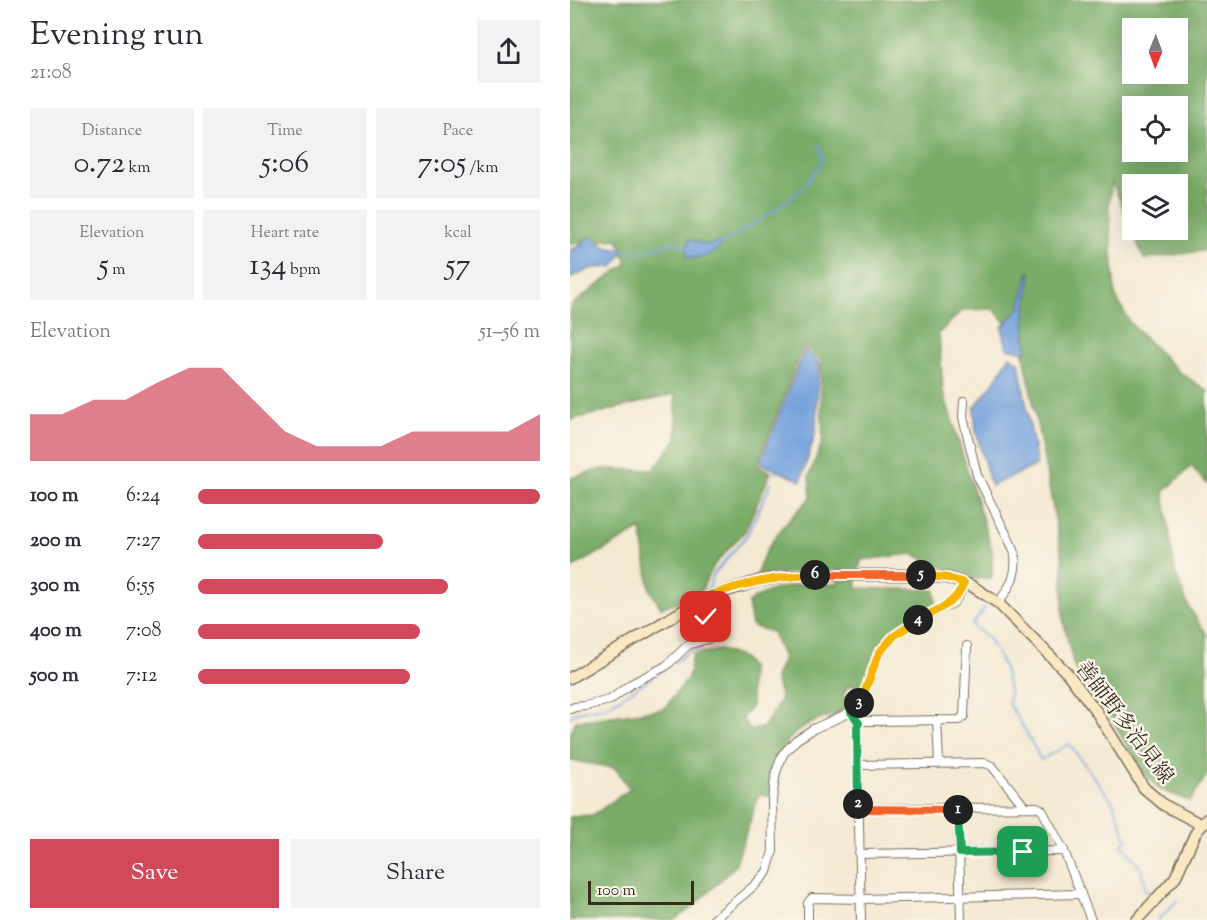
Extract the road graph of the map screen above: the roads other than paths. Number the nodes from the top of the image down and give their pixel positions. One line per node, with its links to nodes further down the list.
1 (964, 401): 4 (street)
2 (964, 583): 3 (main road, 善師野多治見線); 4 (main road, 善師野多治見線); 8 (street)
3 (704, 598): 6 (main road, 善師野多治見線); 7 (street)
4 (998, 603): 16 (main road, 善師野多治見線)
5 (967, 646): 9 (street)
6 (570, 678)
7 (570, 710)
8 (851, 712): 10 (street); 23 (street)
9 (937, 720): 10 (street); 11 (street)
10 (859, 723): 12 (street)
11 (939, 763): 12 (street); 13 (street)
12 (858, 765): 15 (street)
13 (1025, 807): 14 (street); 17 (street)
14 (958, 808): 15 (street); 18 (street)
15 (858, 809): 19 (street)
16 (1205, 823): 28 (main road)
17 (1064, 850): 18 (street); 20 (street)
18 (960, 853): 19 (street); 21 (street)
19 (859, 854): 22 (street)
20 (1081, 894): 21 (street); 27 (street)
21 (960, 897): 22 (street); 26 (street)
22 (861, 899): 24 (street); 25 (street)
23 (713, 920)
24 (808, 920)
25 (861, 920)
26 (961, 920)
27 (1091, 920)
28 (1137, 920)

